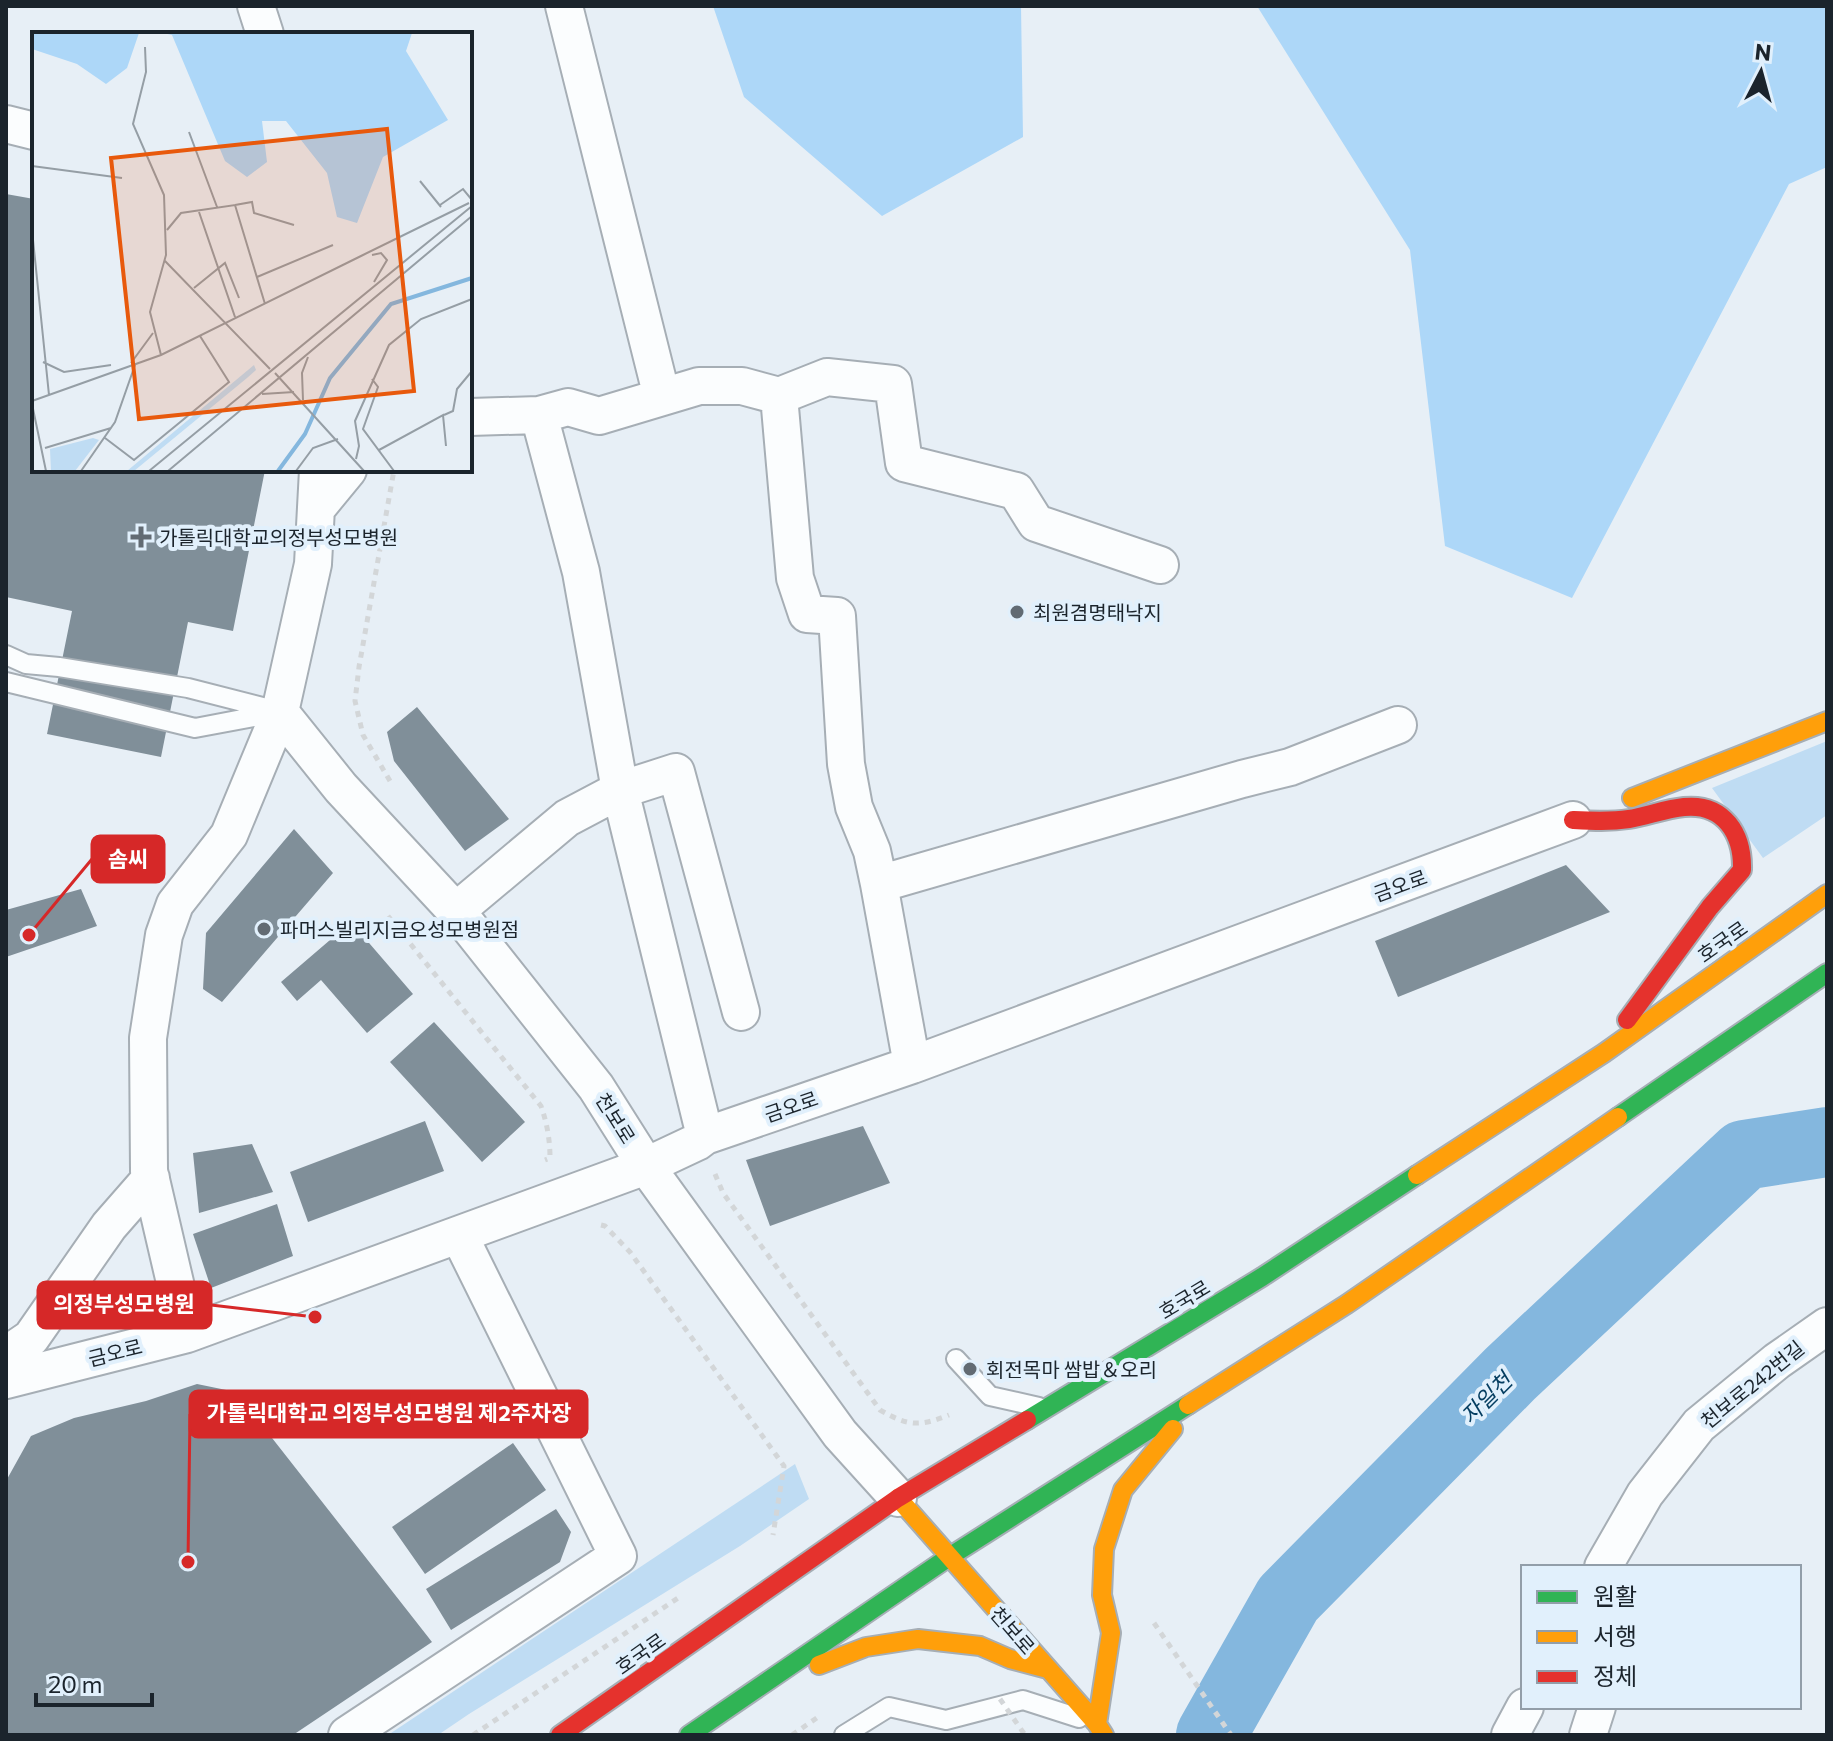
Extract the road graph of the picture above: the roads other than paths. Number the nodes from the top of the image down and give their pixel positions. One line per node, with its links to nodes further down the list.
1 (256, 6): 3 (street)
2 (564, 6): 7 (street)
3 (264, 32)
4 (6, 124): 5 (street)
5 (32, 130)
6 (779, 396): 7 (street); 13 (street); 21 (street)
7 (662, 397): 8 (street)
8 (539, 415): 9 (street); 19 (street)
9 (472, 417)
10 (318, 472): 12 (street)
11 (346, 472): 12 (street)
12 (316, 509): 16 (street)
13 (1160, 565)
14 (6, 655): 16 (lane)
15 (6, 682): 16 (lane)
16 (280, 712): 23 (street, 천보로); 30 (street)
17 (1827, 721): 20 (main road)
18 (1398, 725): 21 (street)
19 (620, 790): 23 (street); 25 (street); 28 (street)
20 (1573, 820): 26 (main road); 27 (street, 금오로)
21 (879, 884): 27 (street)
22 (1827, 894): 26 (main road, 호국로)
23 (456, 911): 29 (street, 천보로)
24 (1827, 973): 36 (main road)
25 (741, 1012)
26 (1604, 1053): 37 (main road, 호국로)
27 (912, 1065): 28 (street, 금오로)
28 (705, 1136): 29 (street, 금오로)
29 (646, 1166): 31 (street, 금오로); 38 (street, 천보로)
30 (151, 1178): 33 (street); 35 (street)
31 (459, 1235): 33 (street, 금오로); 46 (street)
32 (1827, 1326): 40 (street, 천보로242번길)
33 (187, 1334): 35 (street, 금오로)
34 (956, 1359): 37 (lane)
35 (7, 1378)
36 (1218, 1386): 39 (main road); 45 (main road)
37 (1045, 1409): 38 (main road, 호국로)
38 (898, 1498): 39 (main road, 천보로); 47 (main road, 호국로)
39 (949, 1557): 41 (main road, 천보로); 42 (main road)
40 (1604, 1565)
41 (1048, 1669): 42 (main road); 45 (main road, 천보로)
42 (761, 1686): 48 (main road)
43 (1524, 1709): 50 (street)
44 (1596, 1709): 51 (street)
45 (1100, 1729): 49 (lane)
46 (347, 1735)
47 (560, 1735)
48 (689, 1735)
49 (844, 1735)
50 (1510, 1735)
51 (1588, 1735)

